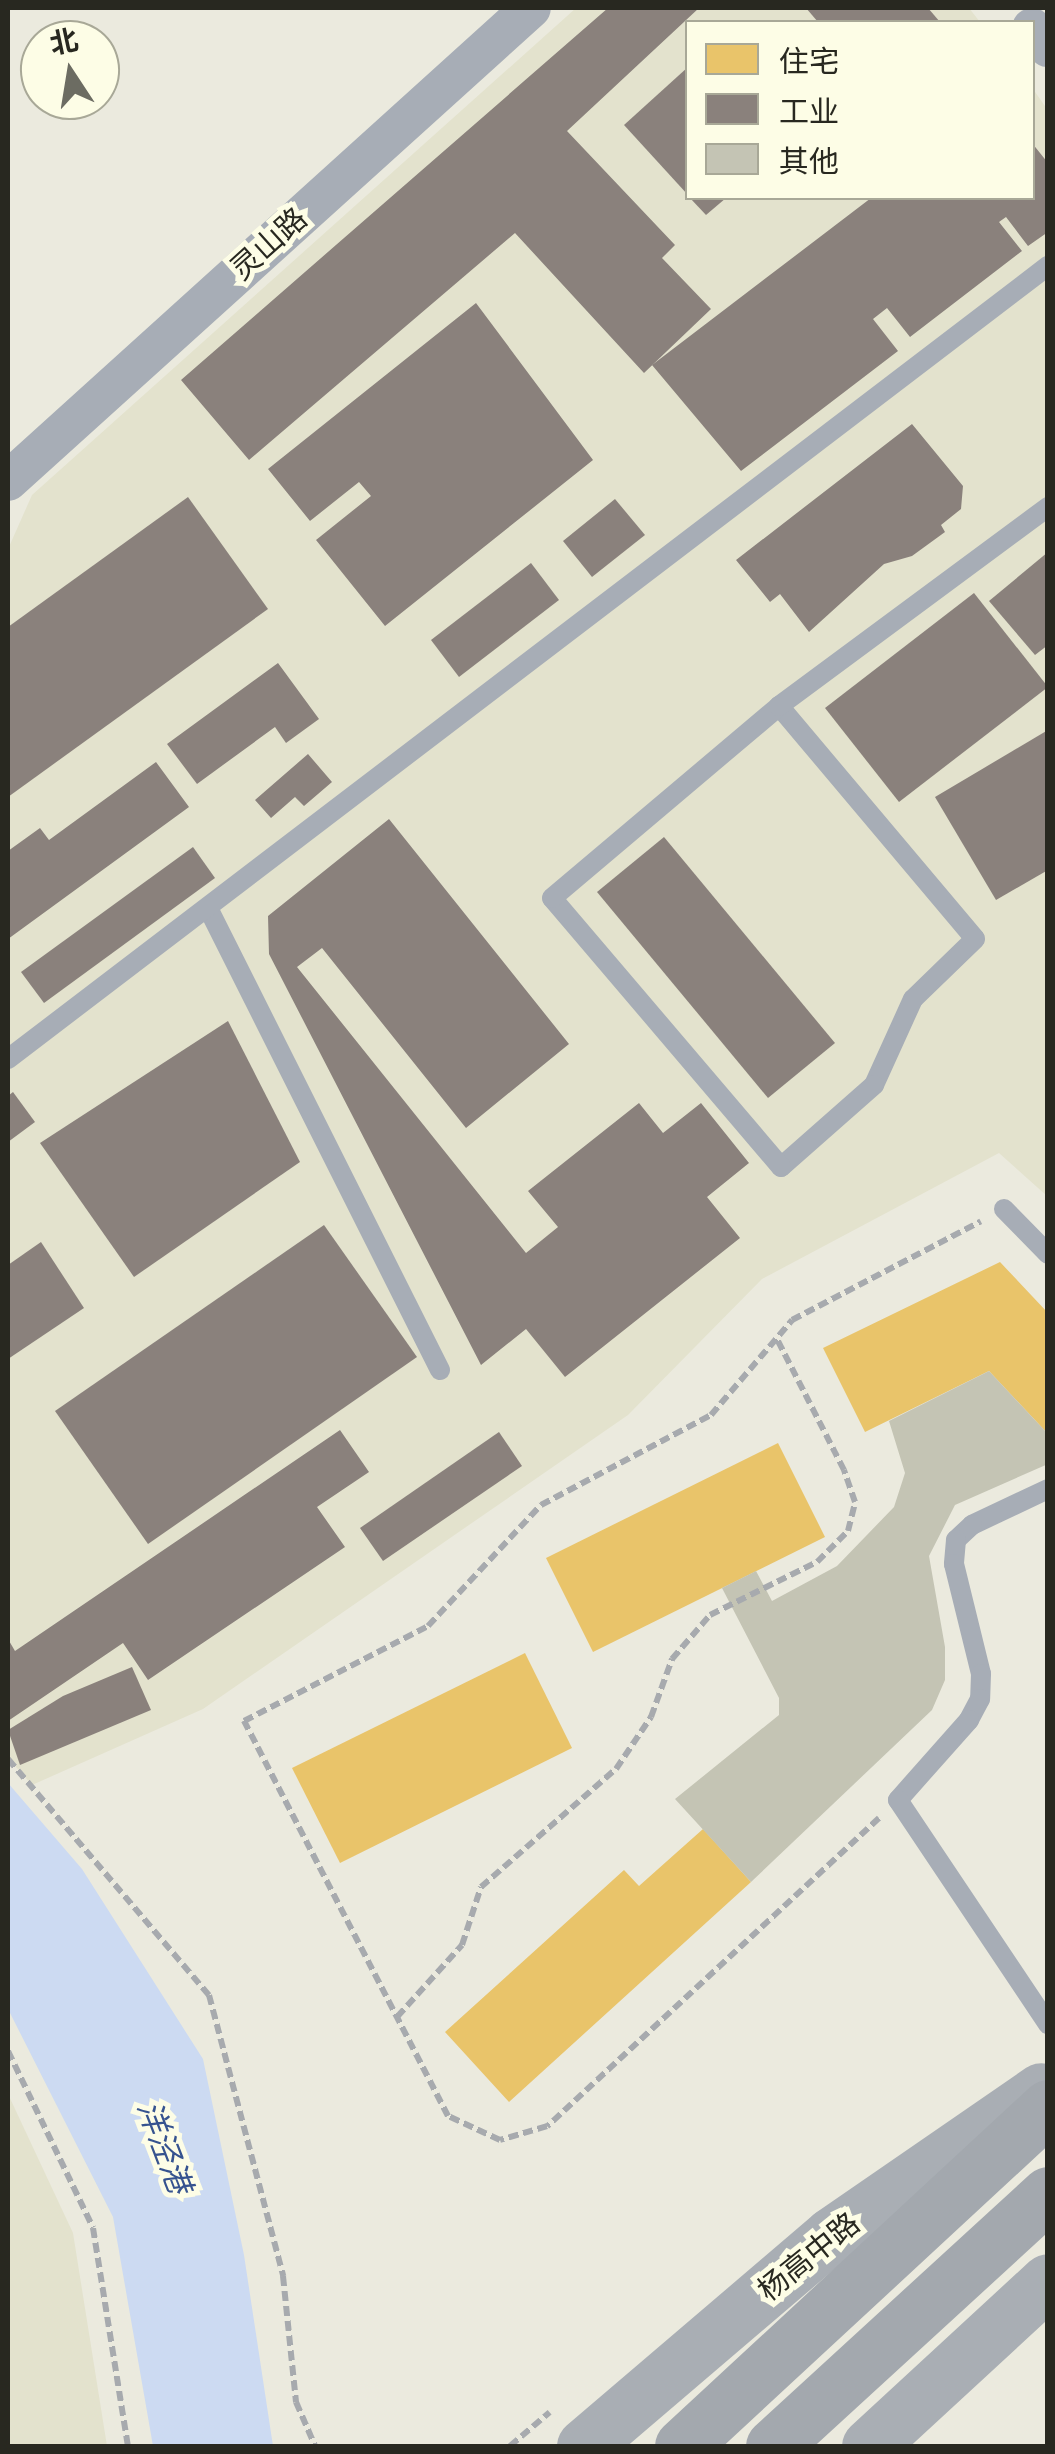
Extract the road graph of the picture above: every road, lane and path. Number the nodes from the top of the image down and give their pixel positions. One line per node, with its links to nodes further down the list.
1 (531, 8): 3 (street, 灵山路)
2 (1048, 266): 6 (lane)
3 (8, 481)
4 (1048, 506): 5 (lane)
5 (780, 706): 5 (lane)
6 (208, 908): 7 (lane); 11 (lane)
7 (8, 1059)
8 (1004, 1208): 9 (lane); 10 (path)
9 (1048, 1254)
10 (776, 1337): 15 (path); 15 (path)
11 (440, 1370)
12 (1048, 1489): 14 (lane)
13 (8, 1758): 23 (path)
14 (898, 1800): 15 (path); 16 (lane)
15 (396, 2017)
16 (1048, 2024)
17 (8, 2050): 22 (path)
18 (1048, 2086): 24 (main road, 杨高中路)
19 (1048, 2107): 25 (highway, 杨高中路)
20 (1048, 2194): 26 (highway)
21 (1048, 2282): 27 (main road)
22 (128, 2446)
23 (315, 2446)
24 (584, 2446)
25 (682, 2446)
26 (773, 2446)
27 (869, 2446)

